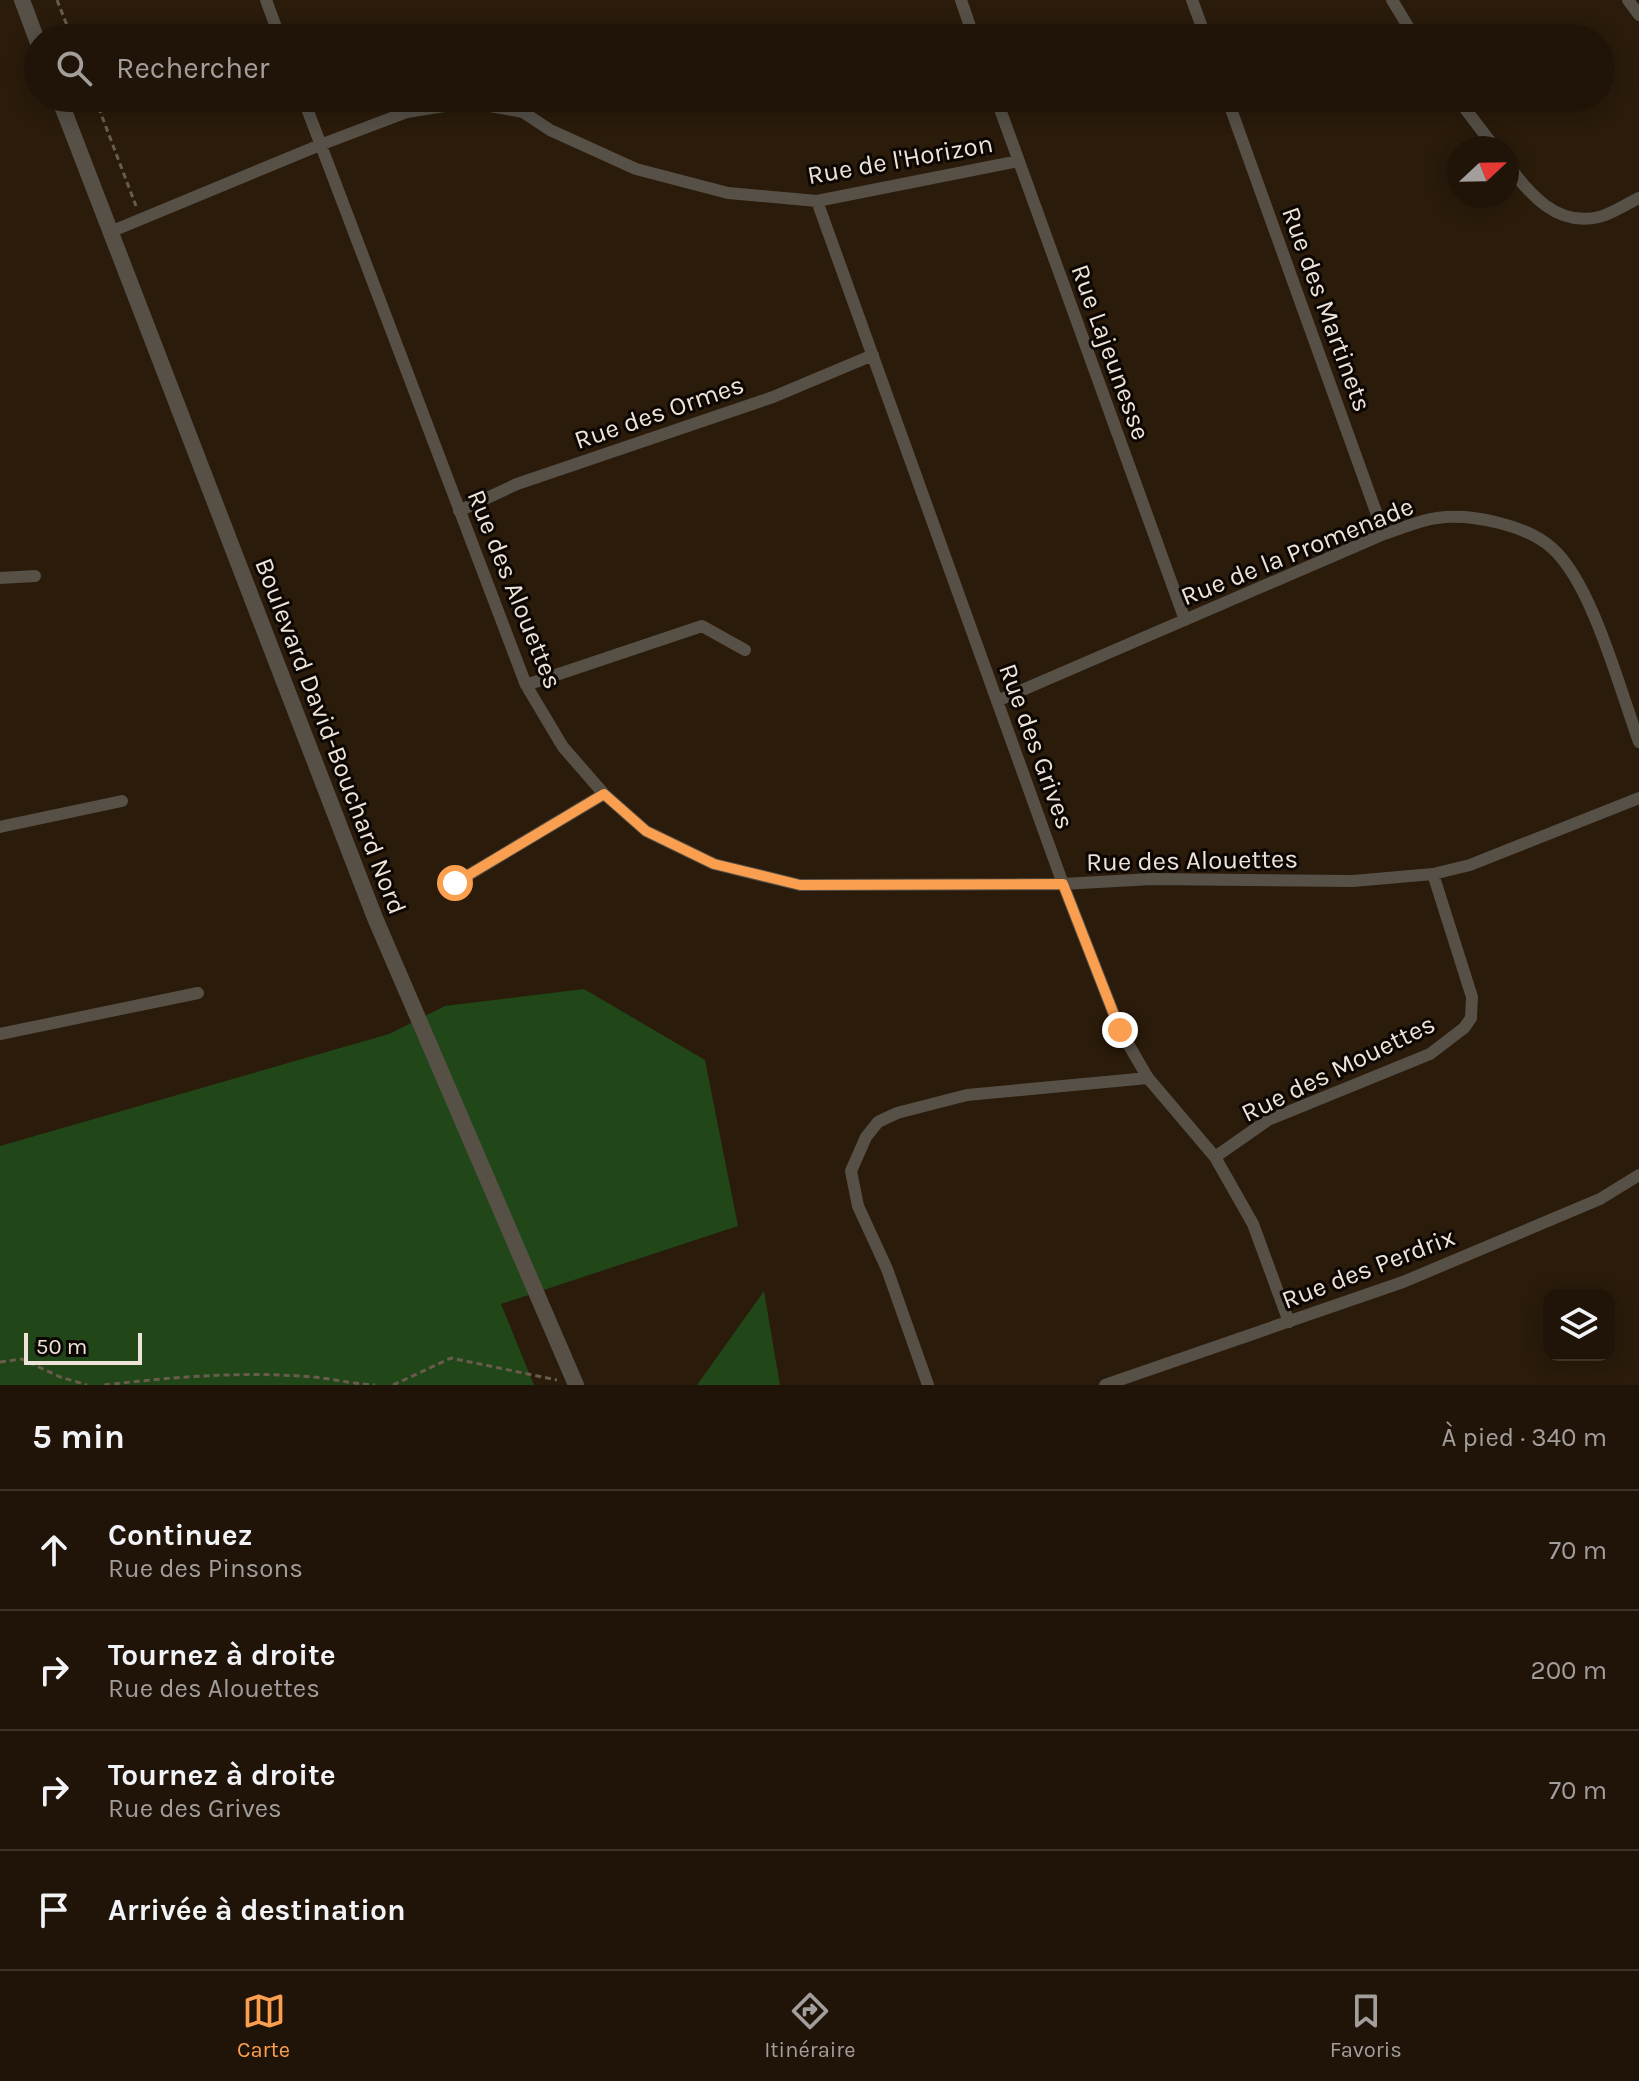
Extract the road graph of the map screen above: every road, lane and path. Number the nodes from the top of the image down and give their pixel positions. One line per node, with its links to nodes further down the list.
1 (22, 0): 9 (street)
2 (57, 0): 10 (path)
3 (266, 0): 11 (street)
4 (961, 0): 12 (street)
5 (1192, 0): 13 (street)
6 (1392, 0): 14 (street)
7 (1628, 0): 8 (street)
8 (1639, 15)
9 (31, 24)
10 (66, 24)
11 (275, 24)
12 (969, 24)
13 (1201, 24)
14 (1407, 24)
15 (64, 112): 30 (street, Boulevard David-Bouchard Nord)
16 (100, 112): 29 (path)
17 (308, 112): 24 (street, Rue des Alouettes)
18 (407, 112): 24 (street, Rue de l'Horizon)
19 (523, 112): 28 (street, Rue de l'Horizon)
20 (1001, 112): 25 (street, Rue Lajeunesse)
21 (1232, 112): 33 (street, Rue des Martinets)
22 (1468, 112): 23 (street)
23 (1486, 136)
24 (320, 145): 29 (street, Rue de l'Horizon); 32 (street, Rue des Alouettes)
25 (1019, 161): 28 (street, Rue de l'Horizon); 36 (street, Rue Lajeunesse)
26 (1519, 180): 27 (street)
27 (1639, 198)
28 (817, 201): 31 (street, Rue des Grives)
29 (141, 219): 30 (street, Rue de l'Horizon)
30 (110, 232): 61 (street, Boulevard David-Bouchard Nord)
31 (873, 355): 32 (street, Rue des Ormes); 39 (street, Rue des Grives)
32 (459, 511): 38 (street, Rue des Alouettes)
33 (1384, 534): 36 (street, Rue de la Promenade); 40 (street, Rue de la Promenade)
34 (35, 576): 35 (street)
35 (0, 578)
36 (1185, 620): 39 (street, Rue de la Promenade)
37 (745, 650): 38 (street)
38 (526, 685): 41 (street, Rue des Alouettes)
39 (997, 701): 47 (street, Rue des Grives)
40 (1639, 742)
41 (604, 794): 46 (street); 47 (street, Rue des Alouettes)
42 (1639, 798): 45 (street, Rue des Alouettes)
43 (122, 801): 44 (street)
44 (0, 827)
45 (1433, 874): 47 (street, Rue des Alouettes); 51 (street, Rue des Mouettes)
46 (455, 883)
47 (1063, 884): 50 (street, Rue des Grives)
48 (198, 993): 49 (street)
49 (0, 1034)
50 (1148, 1078): 51 (street, Rue des Grives); 62 (street)
51 (1215, 1157): 53 (street, Rue des Grives)
52 (1639, 1175): 53 (street, Rue des Perdrix)
53 (1289, 1322): 63 (street, Rue des Perdrix)
54 (0, 1362): 56 (path)
55 (156, 1379): 57 (path); 58 (path); 59 (path)
56 (87, 1385)
57 (104, 1385)
58 (159, 1385)
59 (375, 1385)
60 (393, 1385): 61 (path)
61 (576, 1385)
62 (928, 1385)
63 (1105, 1385)

